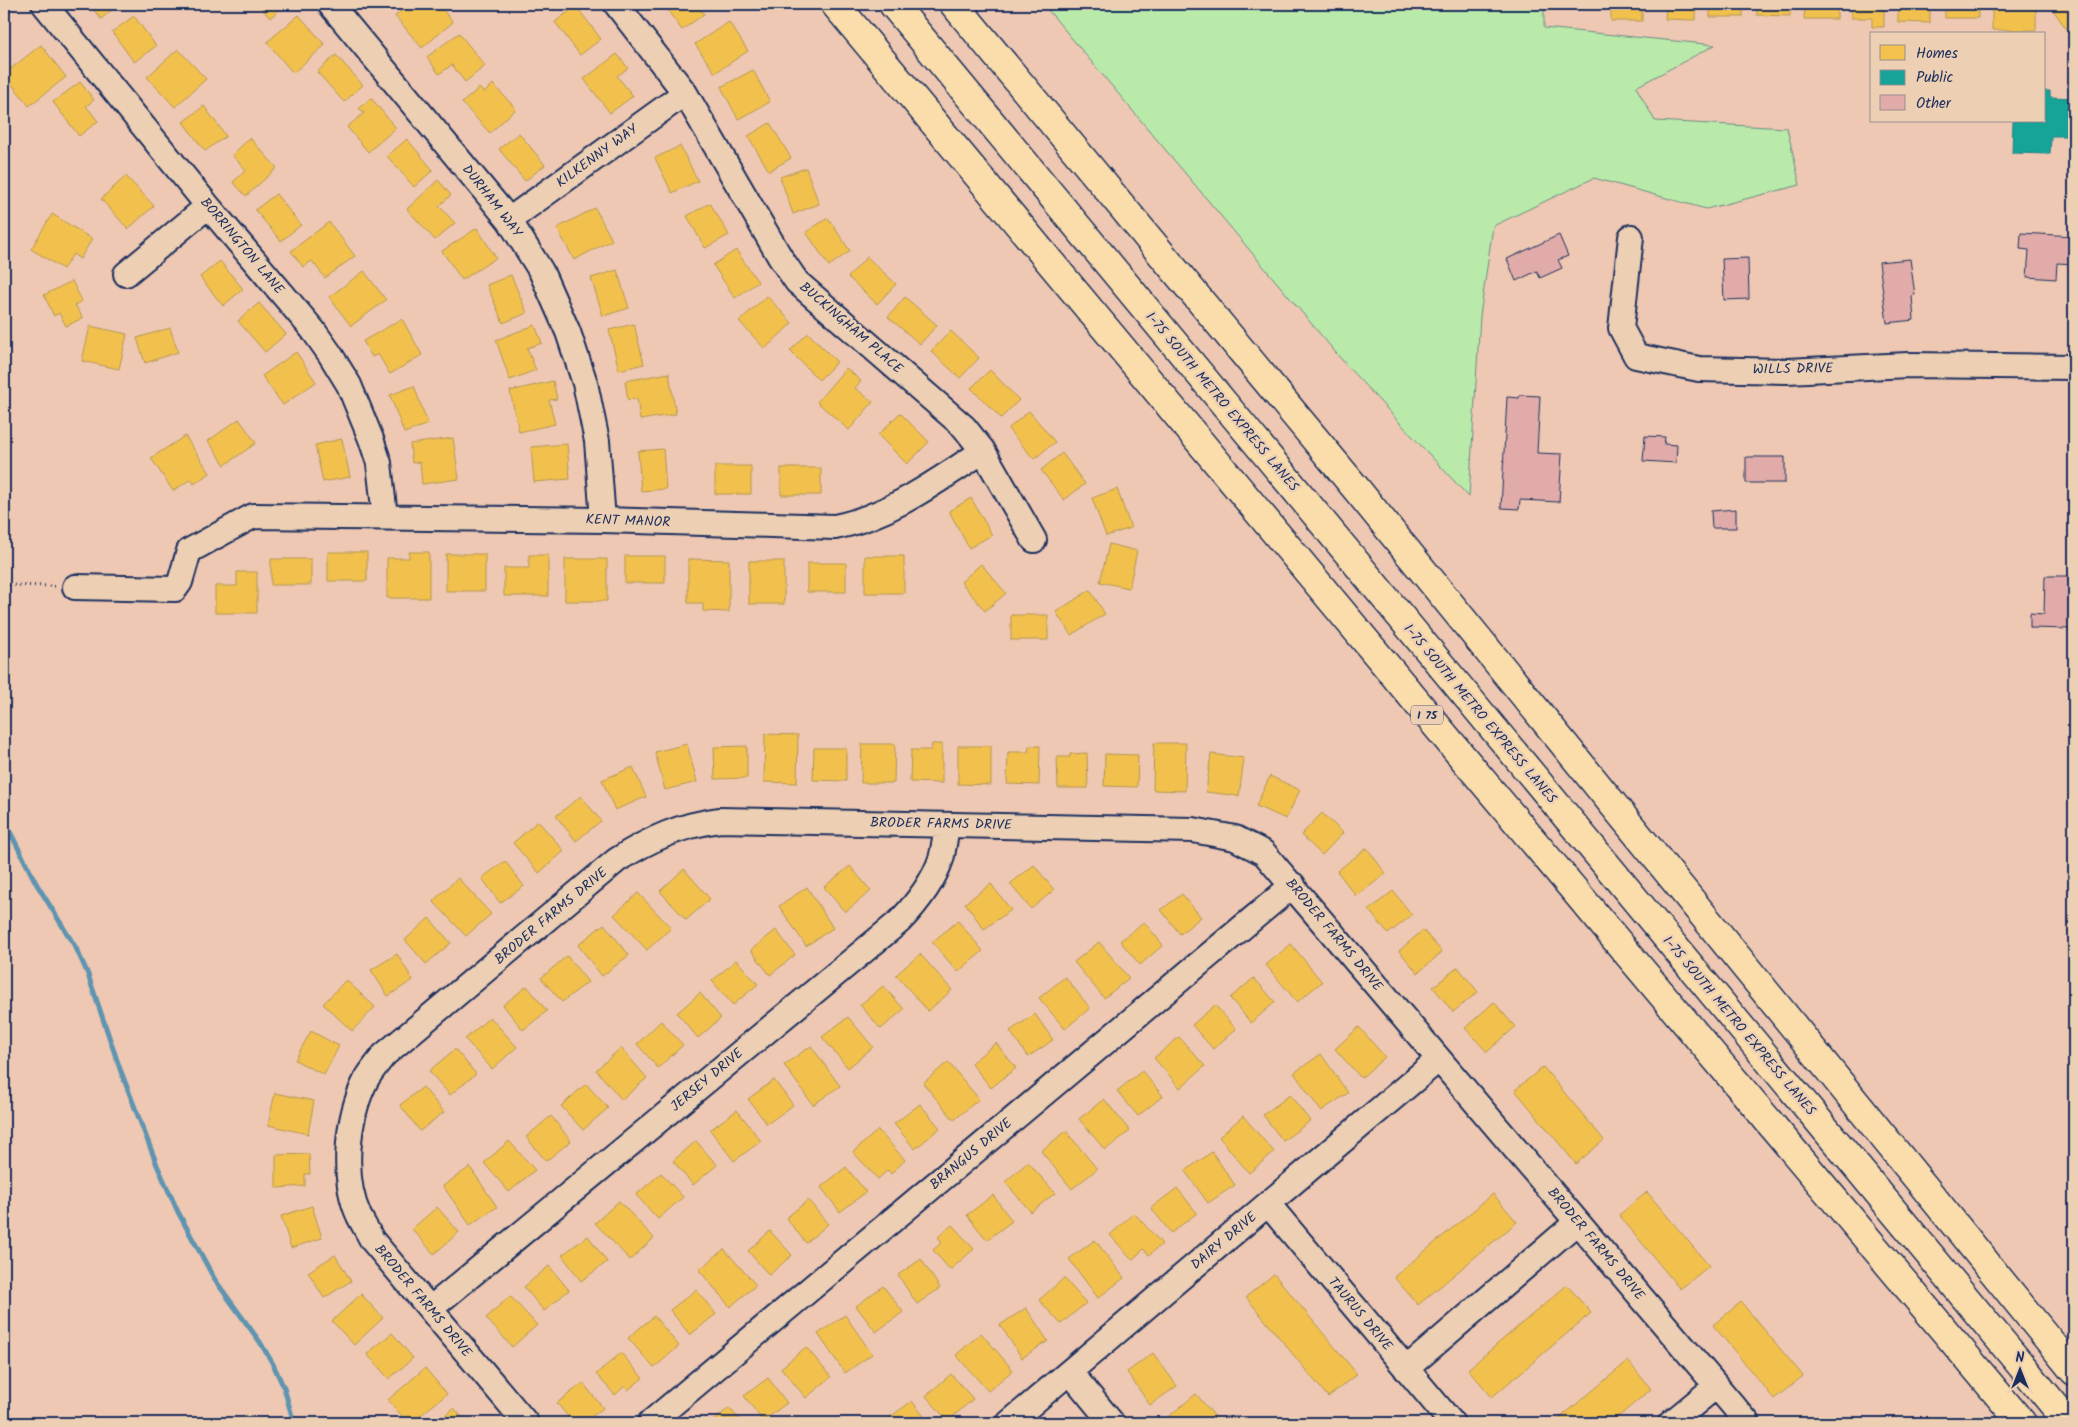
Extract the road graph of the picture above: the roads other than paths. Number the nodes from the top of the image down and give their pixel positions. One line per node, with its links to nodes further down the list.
1 (44, 4): 8 (street, BORRINGTON LANE)
2 (330, 4): 9 (street, DURHAM WAY)
3 (616, 4): 7 (street, BUCKINGHAM PLACE)
4 (835, 4): 35 (highway, I 75)
5 (893, 4): 36 (highway, I-75 SOUTH METRO EXPRESS LANES)
6 (954, 4): 25 (highway)
7 (685, 93): 9 (street, KILKENNY WAY); 13 (street, BUCKINGHAM PLACE)
8 (208, 206): 11 (street); 14 (street, BORRINGTON LANE)
9 (509, 220): 15 (street, DURHAM WAY)
10 (1631, 237): 12 (street, WILLS DRIVE)
11 (126, 274)
12 (2074, 367)
13 (983, 452): 15 (street, KENT MANOR); 16 (street, BUCKINGHAM PLACE)
14 (385, 516): 15 (street, KENT MANOR); 17 (street, KENT MANOR)
15 (603, 520)
16 (1034, 540)
17 (75, 587)
18 (947, 825): 19 (street, BRODER FARMS DRIVE); 23 (street, JERSEY DRIVE); 23 (street, BRODER FARMS DRIVE)
19 (1293, 885): 20 (street, BRODER FARMS DRIVE); 29 (street, BRANGUS DRIVE)
20 (1440, 1059): 21 (street, DAIRY DRIVE); 22 (street, BRODER FARMS DRIVE)
21 (1268, 1204): 24 (street, TAURUS DRIVE); 26 (street, DAIRY DRIVE)
22 (1577, 1222): 24 (street); 27 (street, BRODER FARMS DRIVE)
23 (430, 1309): 28 (street, BRODER FARMS DRIVE)
24 (1406, 1369): 32 (street, TAURUS DRIVE)
25 (2074, 1371)
26 (1070, 1372): 30 (street, DAIRY DRIVE); 31 (street)
27 (1716, 1386): 33 (street); 34 (street, BRODER FARMS DRIVE)
28 (526, 1423)
29 (650, 1423)
30 (1009, 1423)
31 (1112, 1423)
32 (1452, 1423)
33 (1671, 1423)
34 (1748, 1423)
35 (2022, 1423)
36 (2069, 1423)

